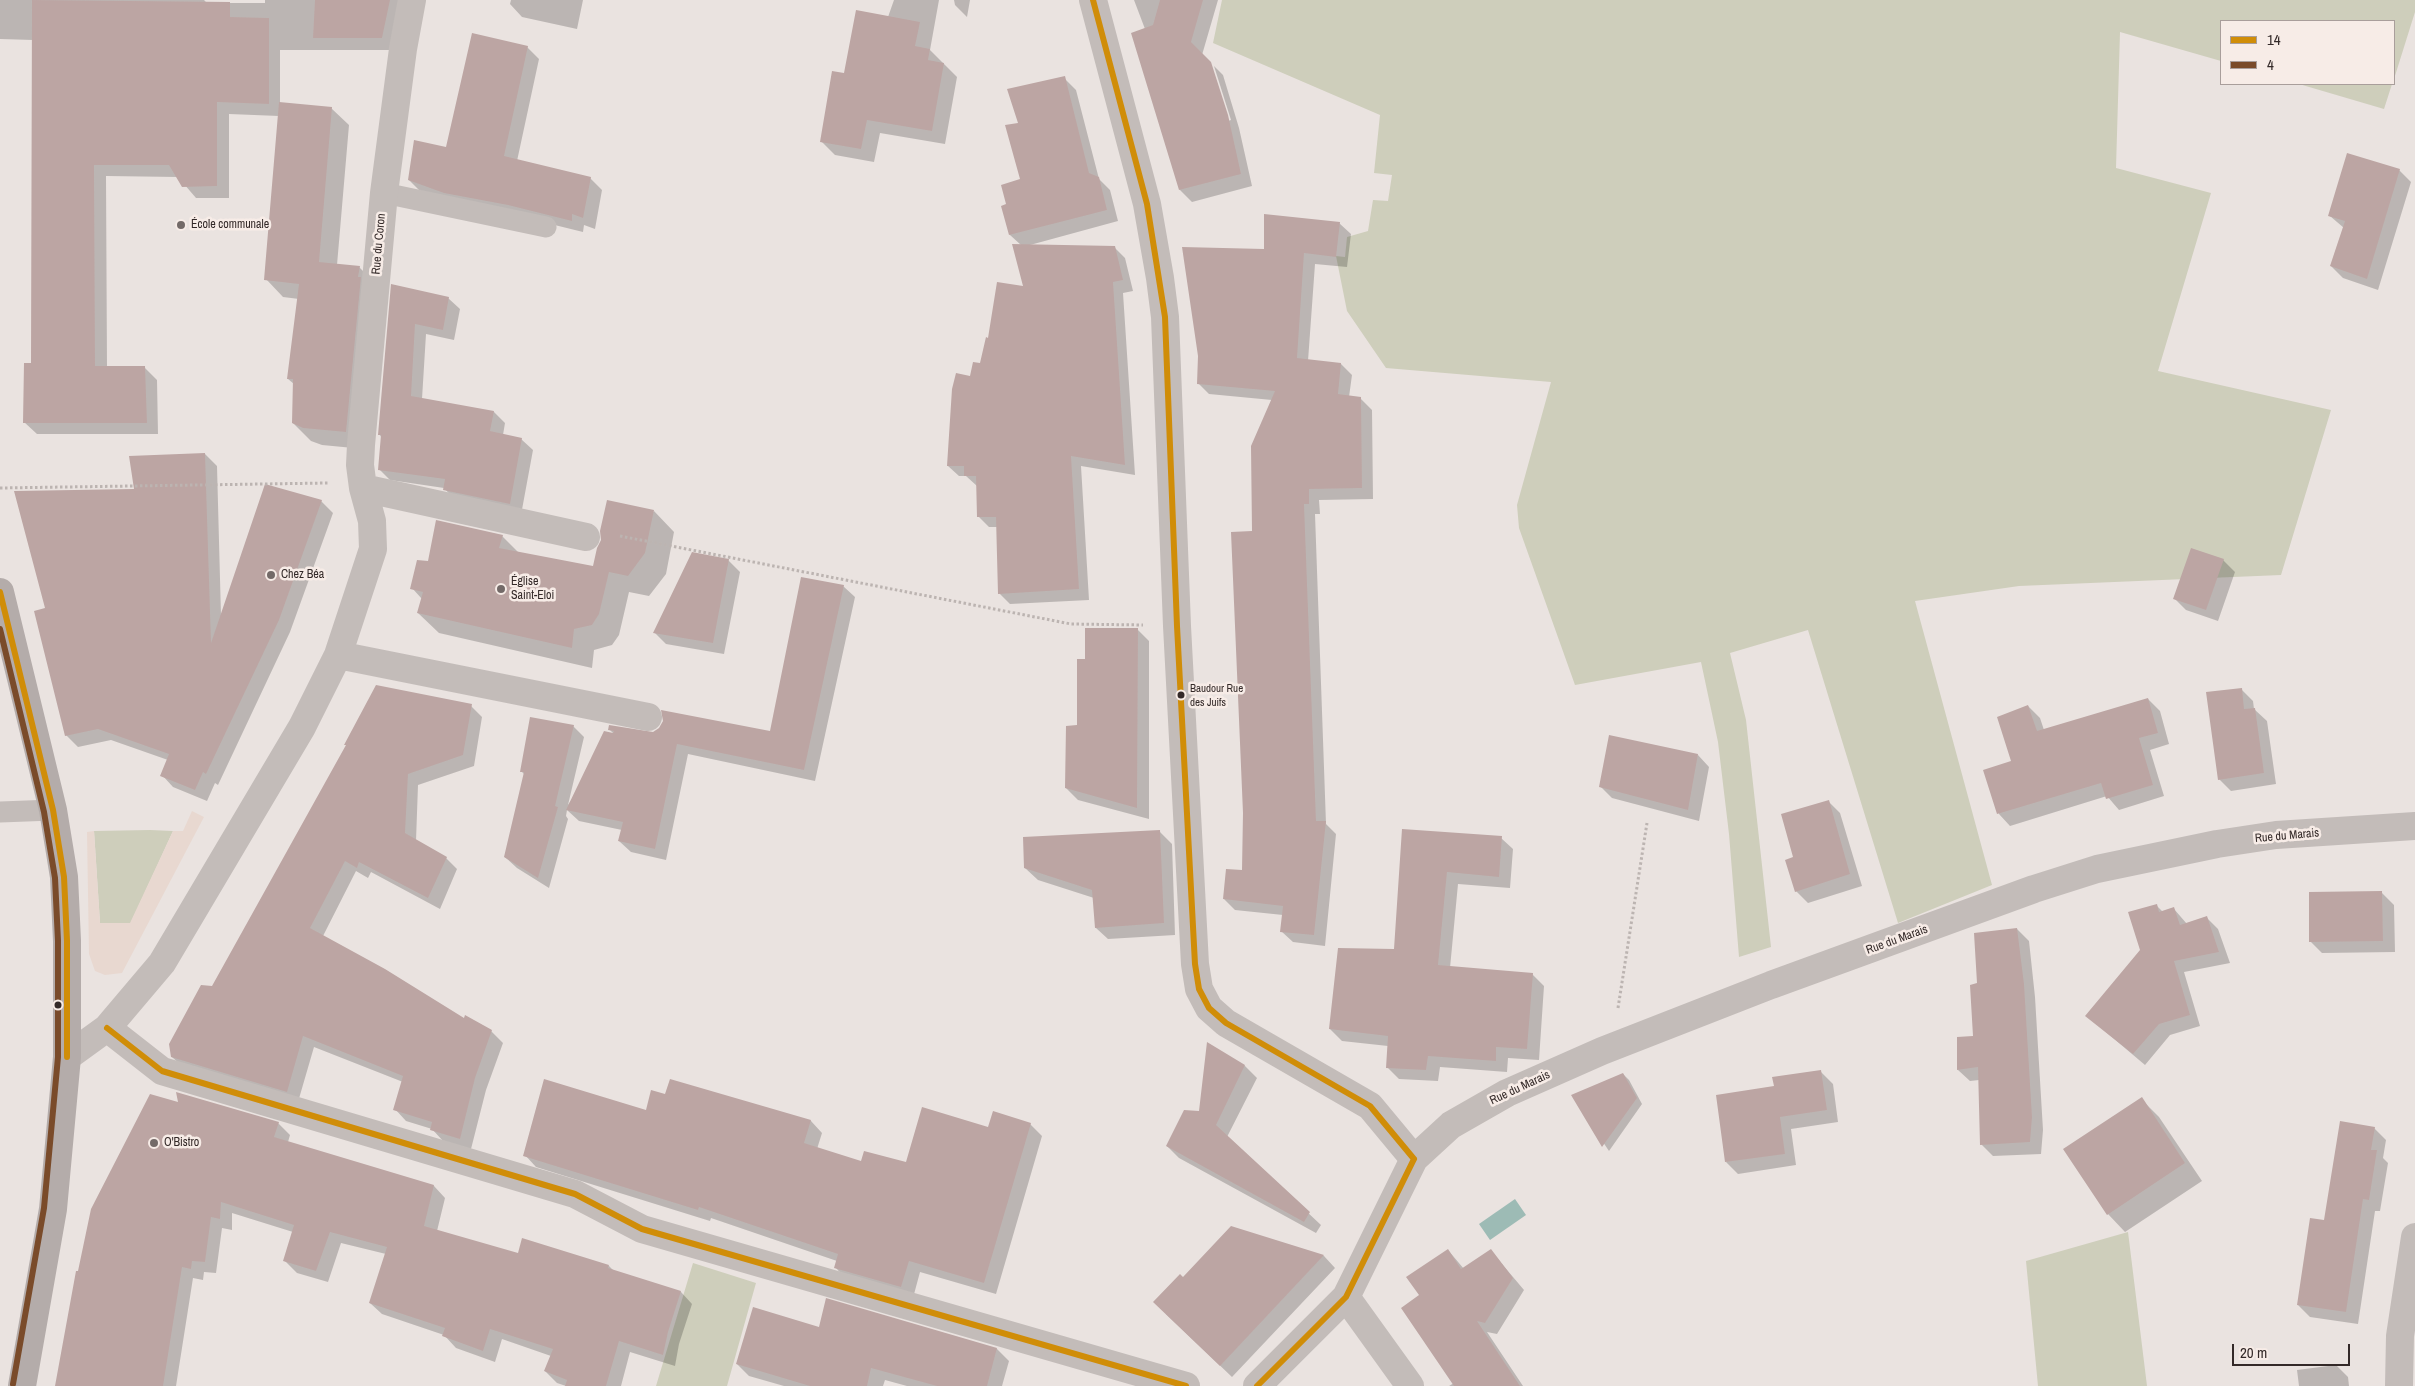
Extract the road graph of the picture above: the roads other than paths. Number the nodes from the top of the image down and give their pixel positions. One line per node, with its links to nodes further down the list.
1 (412, 0): 3 (street, Rue du Coron)
2 (1094, 0): 15 (street)
3 (384, 193): 4 (lane); 5 (street, Rue du Coron)
4 (546, 227)
5 (363, 488): 6 (street); 8 (street, Rue du Coron)
6 (586, 537)
7 (0, 592): 10 (main road)
8 (338, 655): 9 (street); 13 (street, Rue du Coron)
9 (648, 717)
10 (53, 810): 11 (lane); 14 (main road)
11 (0, 812)
12 (2415, 826): 15 (street, Rue du Marais)
13 (107, 1028): 14 (street, Rue du Coron); 19 (street)
14 (67, 1057): 18 (main road)
15 (1414, 1159): 17 (street)
16 (2415, 1237): 22 (street)
17 (1346, 1297): 20 (street); 21 (street)
18 (22, 1386)
19 (1186, 1386)
20 (1257, 1386)
21 (1410, 1386)
22 (2400, 1386)

